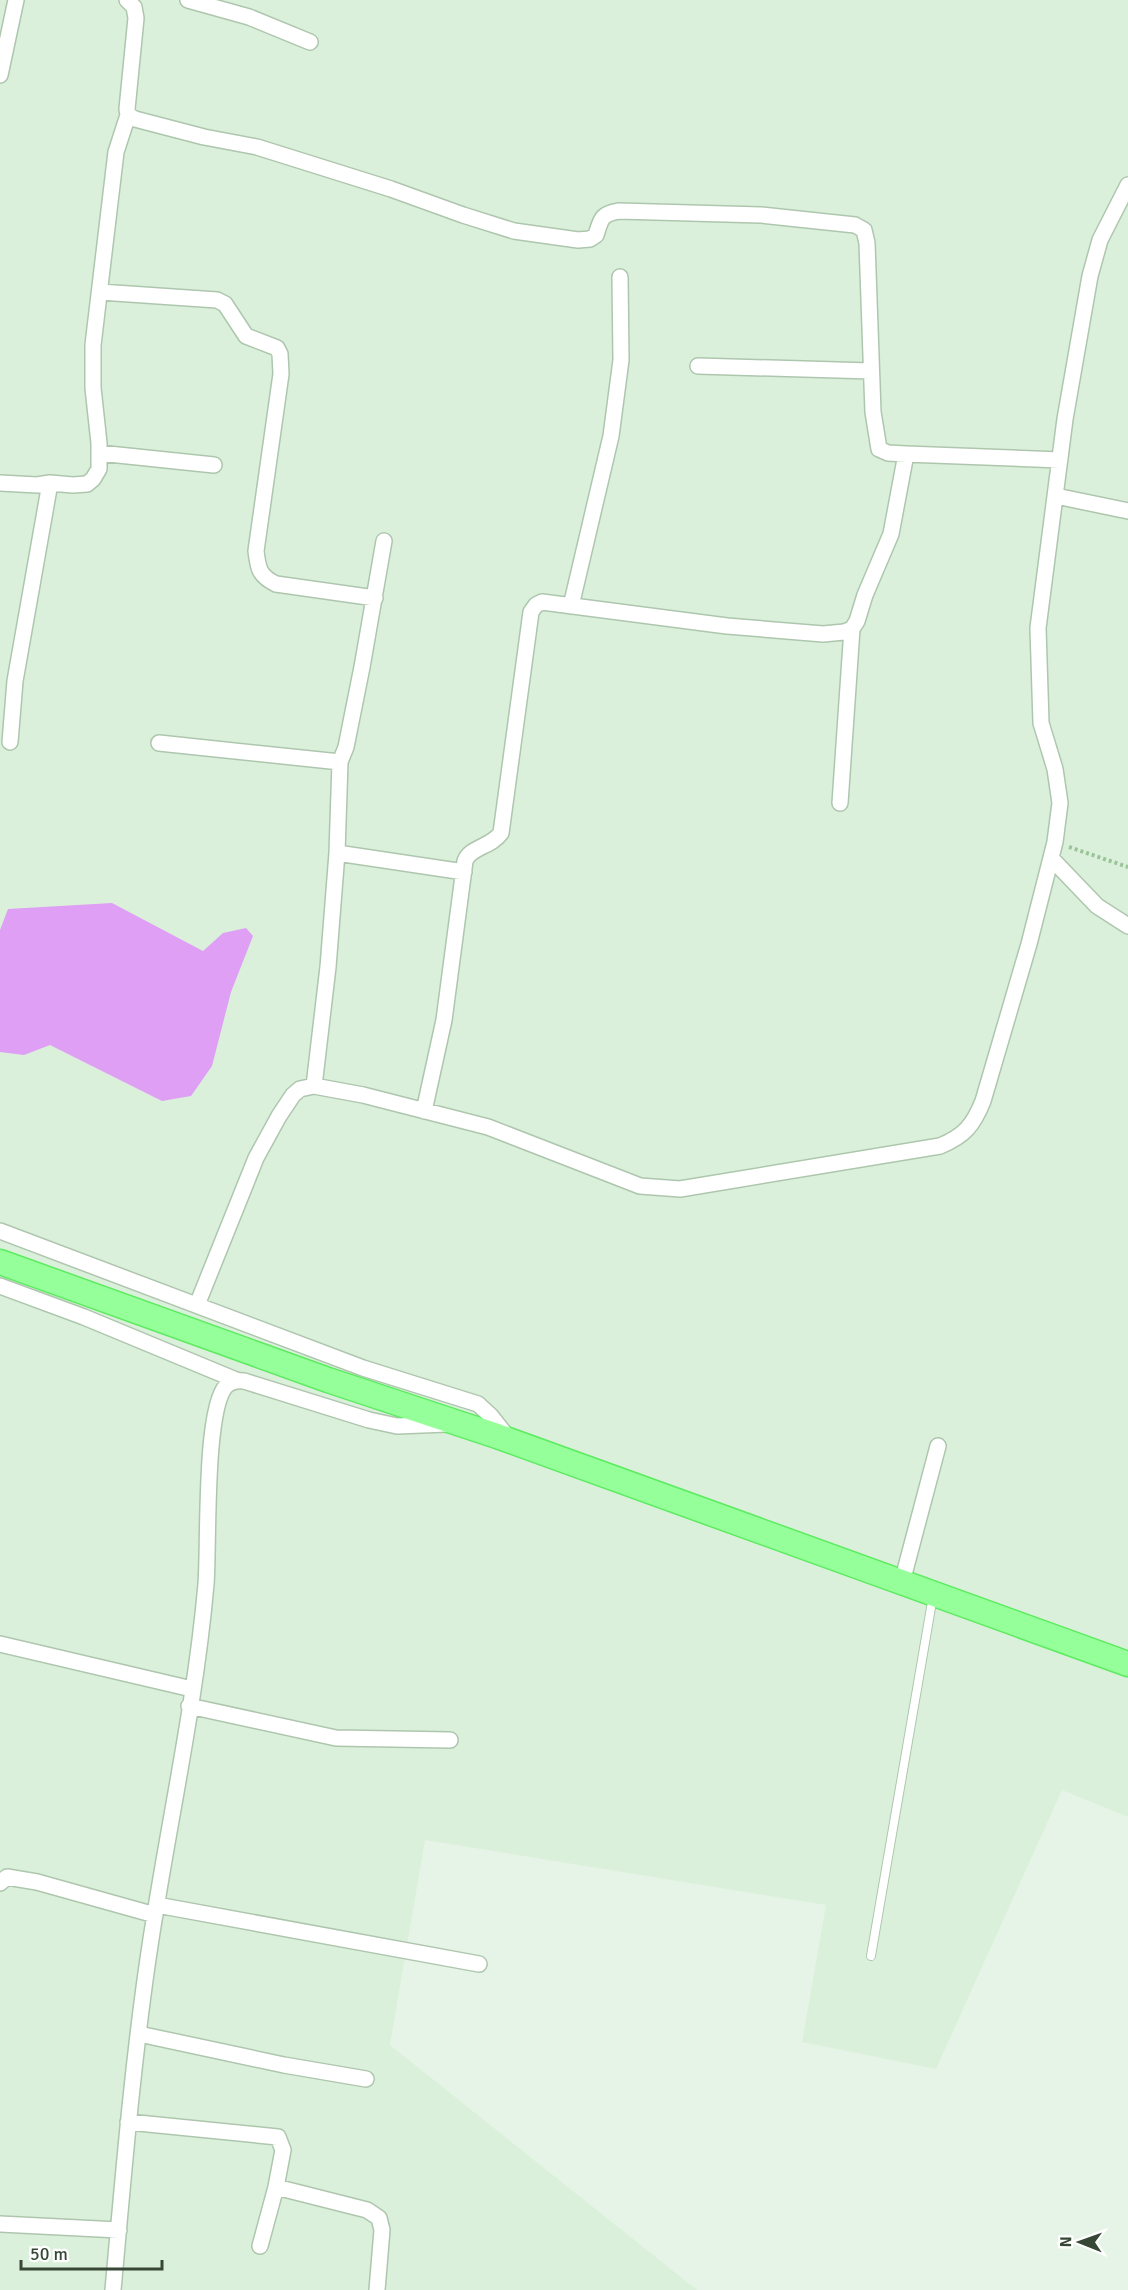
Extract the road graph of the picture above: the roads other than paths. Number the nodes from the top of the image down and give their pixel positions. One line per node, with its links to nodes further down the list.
1 (16, 0): 5 (street)
2 (127, 0): 6 (street)
3 (188, 0): 4 (street)
4 (310, 42)
5 (0, 75)
6 (128, 115): 9 (street); 11 (street)
7 (1128, 184): 14 (street)
8 (620, 277): 22 (street)
9 (100, 292): 12 (street); 21 (street)
10 (698, 366): 11 (street)
11 (872, 371): 13 (street)
12 (99, 453): 15 (street); 17 (street)
13 (906, 454): 14 (street); 23 (street)
14 (1060, 460): 18 (street)
15 (214, 465)
16 (0, 483): 17 (street)
17 (50, 483): 24 (street)
18 (1056, 496): 19 (street); 29 (street)
19 (1128, 511)
20 (384, 541): 21 (street)
21 (375, 598): 26 (street)
22 (571, 606): 23 (street); 30 (street)
23 (852, 629): 27 (street)
24 (10, 742)
25 (159, 743): 26 (street)
26 (340, 762): 28 (street)
27 (840, 803)
28 (337, 854): 30 (street); 32 (street)
29 (1051, 858): 31 (street); 33 (street)
30 (464, 872): 33 (street)
31 (1128, 926)
32 (314, 1086): 33 (street); 37 (street)
33 (424, 1111)
34 (0, 1231): 37 (street)
35 (0, 1263): 39 (main road)
36 (0, 1286): 38 (street)
37 (198, 1305): 40 (street)
38 (236, 1380): 39 (street); 46 (street)
39 (459, 1424): 40 (main road)
40 (510, 1441): 42 (main road)
41 (938, 1446): 42 (street)
42 (902, 1582): 43 (main road)
43 (933, 1593): 45 (main road); 51 (lane)
44 (0, 1644): 46 (street)
45 (1128, 1664)
46 (192, 1689): 47 (street)
47 (189, 1706): 48 (street); 50 (street)
48 (450, 1740)
49 (0, 1883): 50 (street)
50 (156, 1910): 52 (street); 53 (street)
51 (871, 1956)
52 (479, 1964)
53 (139, 2034): 54 (street); 55 (street)
54 (366, 2079)
55 (128, 2122): 56 (street); 58 (street)
56 (276, 2187): 59 (street); 61 (street)
57 (0, 2224): 58 (street)
58 (119, 2230): 60 (street)
59 (260, 2246)
60 (113, 2290)
61 (377, 2290)

